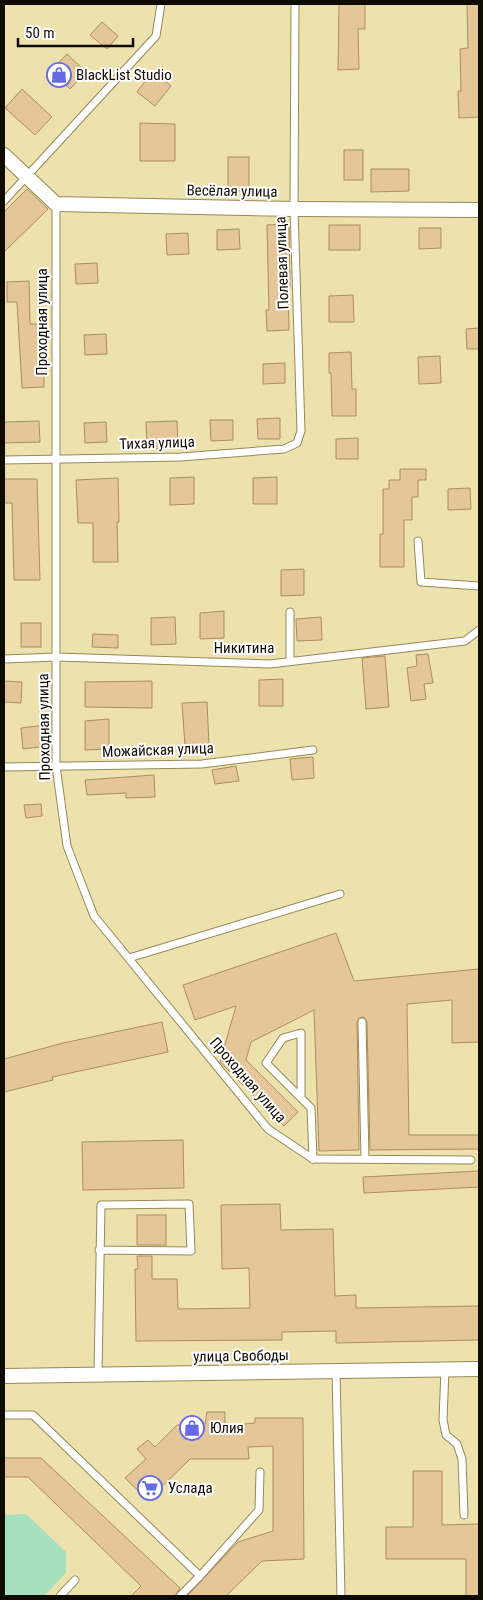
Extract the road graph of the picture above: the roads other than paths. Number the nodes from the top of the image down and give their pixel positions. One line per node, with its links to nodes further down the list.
1 (161, 4): 4 (lane)
2 (295, 4): 7 (lane, Полевая улица)
3 (4, 155): 4 (street)
4 (27, 176): 5 (lane); 6 (street)
5 (4, 201)
6 (56, 204): 7 (street, Весёлая улица); 10 (lane, Проходная улица)
7 (294, 209): 8 (street, Весёлая улица); 9 (lane, Полевая улица)
8 (479, 210)
9 (301, 431): 10 (lane, Тихая улица)
10 (56, 458): 11 (lane, Тихая улица); 16 (lane, Проходная улица)
11 (4, 460)
12 (418, 541): 13 (lane)
13 (479, 586)
14 (290, 612): 18 (lane)
15 (479, 630): 18 (lane, Никитина)
16 (57, 658): 17 (lane, Никитина); 18 (lane, Никитина); 20 (lane, Проходная улица)
17 (4, 659)
18 (290, 661)
19 (313, 750): 20 (lane, Можайская улица)
20 (56, 766): 21 (lane, Можайская улица); 23 (lane, Проходная улица)
21 (4, 767)
22 (340, 894): 23 (lane)
23 (129, 958): 26 (lane, Проходная улица)
24 (362, 1022): 27 (lane)
25 (301, 1098): 25 (lane); 26 (lane)
26 (313, 1159): 27 (lane)
27 (365, 1159): 28 (lane)
28 (471, 1160)
29 (99, 1250): 29 (lane); 33 (lane)
30 (445, 1369): 31 (street, улица Свободы); 32 (street, улица Свободы); 37 (lane)
31 (479, 1369)
32 (336, 1371): 33 (street, улица Свободы); 42 (lane)
33 (98, 1374): 34 (street, улица Свободы)
34 (4, 1376)
35 (4, 1415): 38 (lane)
36 (260, 1472): 38 (lane)
37 (464, 1515)
38 (200, 1576): 41 (lane)
39 (75, 1580): 40 (lane)
40 (60, 1596)
41 (180, 1596)
42 (341, 1596)

